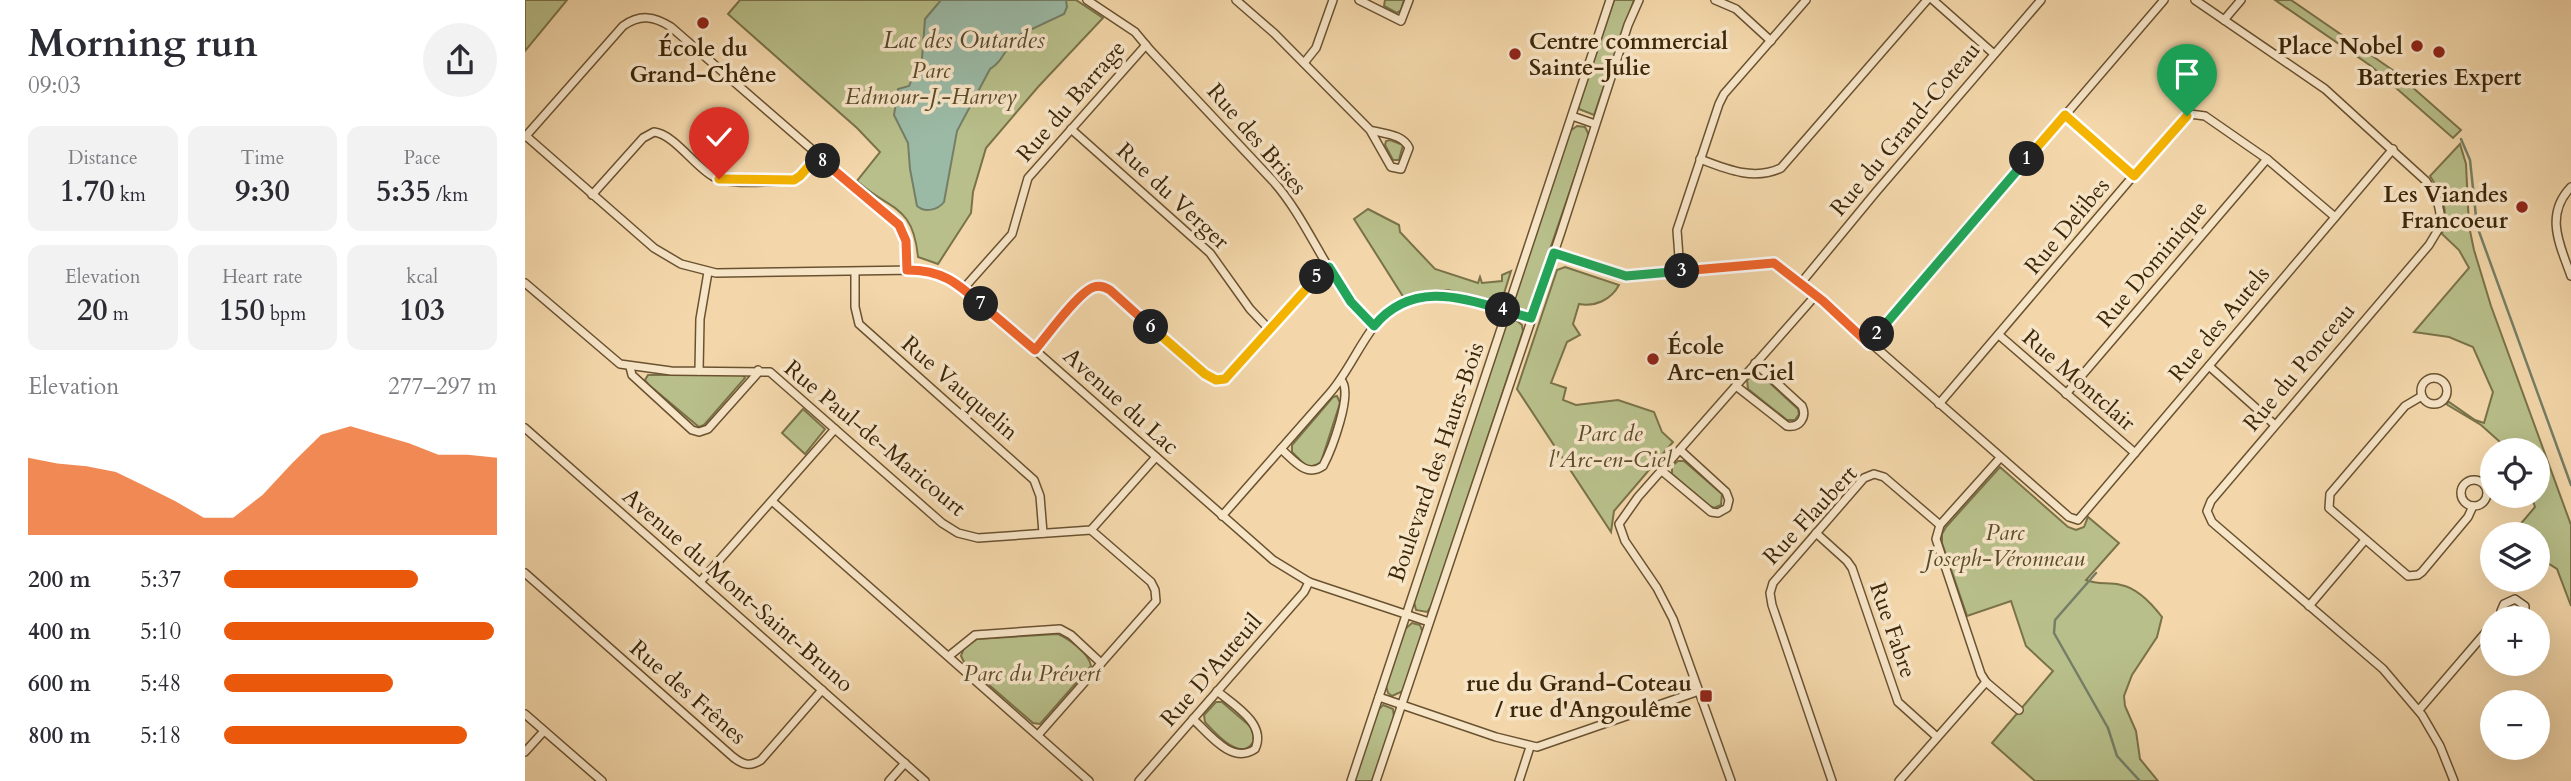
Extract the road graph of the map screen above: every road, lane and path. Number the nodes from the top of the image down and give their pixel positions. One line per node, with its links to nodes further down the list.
1 (1087, 0): 19 (street, Rue des Brises)
2 (1236, 0): 21 (street)
3 (1333, 0): 21 (street)
4 (1359, 0): 16 (street)
5 (1409, 0): 16 (street)
6 (1610, 0): 23 (street, Boulevard des Hauts-Bois)
7 (1639, 0): 24 (street, Boulevard des Hauts-Bois)
8 (1715, 0): 18 (street)
9 (1806, 0): 18 (street)
10 (1927, 0): 30 (street)
11 (1933, 0): 20 (street)
12 (2041, 0): 20 (street, Rue du Grand-Coteau)
13 (2164, 0): 22 (street)
14 (2195, 0): 17 (street, Rue du Ponceau)
15 (2241, 0): 17 (street)
16 (1373, 3)
17 (2224, 20): 28 (street, Rue du Ponceau)
18 (1771, 41): 30 (street)
19 (1146, 45): 25 (street, Rue du Barrage); 37 (street, Rue des Brises)
20 (1994, 54): 44 (street, Rue du Grand-Coteau)
21 (1304, 63): 26 (street)
22 (2065, 115): 32 (street); 52 (street)
23 (1572, 116): 24 (street); 47 (street, Boulevard des Hauts-Bois)
24 (1595, 124): 36 (street, Boulevard des Hauts-Bois)
25 (1071, 129): 45 (street, Rue du Barrage); 50 (street, Rue du Verger)
26 (1370, 131): 26 (street)
27 (526, 137): 29 (street); 34 (street, Avenue du Lac)
28 (2393, 149): 35 (street, Rue des Autels); 64 (street, Rue du Ponceau)
29 (818, 156): 34 (street); 38 (street)
30 (1700, 159): 39 (street)
31 (2267, 159): 32 (street, Rue Delibes); 35 (street, Rue Delibes); 61 (street, Rue Dominique)
32 (2134, 176): 51 (street, Rue Delibes)
33 (2571, 187): 42 (street)
34 (592, 195): 40 (street, Avenue du Lac)
35 (2335, 216): 55 (street, Rue des Autels)
36 (1554, 253): 39 (street); 48 (street, Boulevard des Hauts-Bois)
37 (1329, 267): 49 (street, Rue des Brises); 50 (street)
38 (907, 270): 41 (street, Avenue du Lac); 45 (street, Avenue du Lac)
39 (1680, 271): 44 (street)
40 (708, 272): 41 (street, Avenue du Lac); 57 (street)
41 (855, 272): 78 (street, Rue Vauquelin)
42 (2571, 276)
43 (525, 283): 56 (street, Rue Paul-de-Maricourt)
44 (1801, 283): 46 (street)
45 (964, 288): 53 (street, Avenue du Lac)
46 (1816, 295): 52 (street); 54 (street)
47 (1506, 311): 48 (street); 49 (street); 87 (street, Boulevard des Hauts-Bois)
48 (1531, 318): 88 (street, Boulevard des Hauts-Bois)
49 (1374, 326): 59 (street)
50 (1269, 329): 53 (street)
51 (1999, 335): 61 (street, Rue Montclair); 63 (street, Rue Delibes)
52 (1869, 344): 63 (street)
53 (1035, 350): 70 (street, Avenue du Lac)
54 (1755, 363): 60 (street); 60 (street)
55 (2209, 366): 64 (street); 69 (street, Rue des Autels)
56 (630, 367): 57 (street, Rue Paul-de-Maricourt); 58 (street)
57 (699, 370): 58 (street, Rue Paul-de-Maricourt)
58 (758, 370): 66 (street, Rue Paul-de-Maricourt)
59 (1341, 380): 67 (street); 67 (street)
60 (1736, 386): 68 (street)
61 (2066, 394): 69 (street, Rue Montclair)
62 (2422, 396): 80 (street)
63 (1939, 404): 71 (street)
64 (2275, 425): 84 (street, Rue du Ponceau)
65 (525, 428): 82 (street, Avenue du Mont-Saint-Bruno)
66 (835, 429): 73 (street); 78 (street, Rue Paul-de-Maricourt)
67 (1282, 449): 75 (street)
68 (1680, 450): 72 (street); 72 (street)
69 (2135, 453): 71 (street, Rue des Autels)
70 (1156, 457): 75 (street, Avenue du Lac); 77 (street)
71 (2000, 458): 76 (street)
72 (1662, 471): 95 (street)
73 (772, 501): 82 (street); 90 (street)
74 (2473, 506): 80 (street)
75 (1222, 516): 83 (street, Avenue du Lac)
76 (1940, 525): 79 (street, Rue Flaubert); 92 (street)
77 (1091, 530): 78 (street, Rue Paul-de-Maricourt); 91 (street)
78 (1043, 533)
79 (1816, 533): 104 (street, Rue Fabre); 117 (street, Rue Flaubert)
80 (2365, 540): 84 (street)
81 (525, 573): 93 (street, Rue des Frênes)
82 (700, 582): 93 (street, Avenue du Mont-Saint-Bruno)
83 (1309, 582): 87 (street, Avenue du Lac); 94 (street, Rue D'Auteuil)
84 (2309, 606): 99 (street, Rue du Ponceau)
85 (2503, 606): 86 (street)
86 (2525, 606)
87 (1406, 614): 88 (street, Avenue du Lac); 96 (street, Boulevard des Hauts-Bois)
88 (1429, 622): 97 (street, Boulevard des Hauts-Bois)
89 (2480, 639): 99 (street)
90 (949, 656): 91 (street); 103 (street)
91 (1101, 663): 103 (street)
92 (1986, 682): 98 (street); 104 (street)
93 (822, 690): 107 (street, Avenue du Mont-Saint-Bruno)
94 (1217, 691): 101 (street, Rue D'Auteuil); 101 (street)
95 (1699, 691): 105 (street); 116 (street)
96 (1379, 697): 97 (street); 113 (street, Boulevard des Hauts-Bois)
97 (1403, 704): 105 (street); 114 (street, Boulevard des Hauts-Bois)
98 (2019, 710)
99 (2419, 710): 119 (street, Rue du Ponceau)
100 (525, 713): 102 (street)
101 (1193, 719): 112 (street, Rue D'Auteuil)
102 (544, 731): 106 (street); 108 (street)
103 (1038, 735): 111 (street)
104 (1937, 737): 118 (street)
105 (1530, 747): 115 (street)
106 (525, 752)
107 (905, 763): 109 (street); 110 (street, Avenue du Mont-Saint-Bruno)
108 (602, 781)
109 (889, 781)
110 (925, 781)
111 (1089, 781)
112 (1139, 781)
113 (1351, 781)
114 (1376, 781)
115 (1519, 781)
116 (1731, 781)
117 (1832, 781)
118 (1899, 781)
119 (2455, 781)

